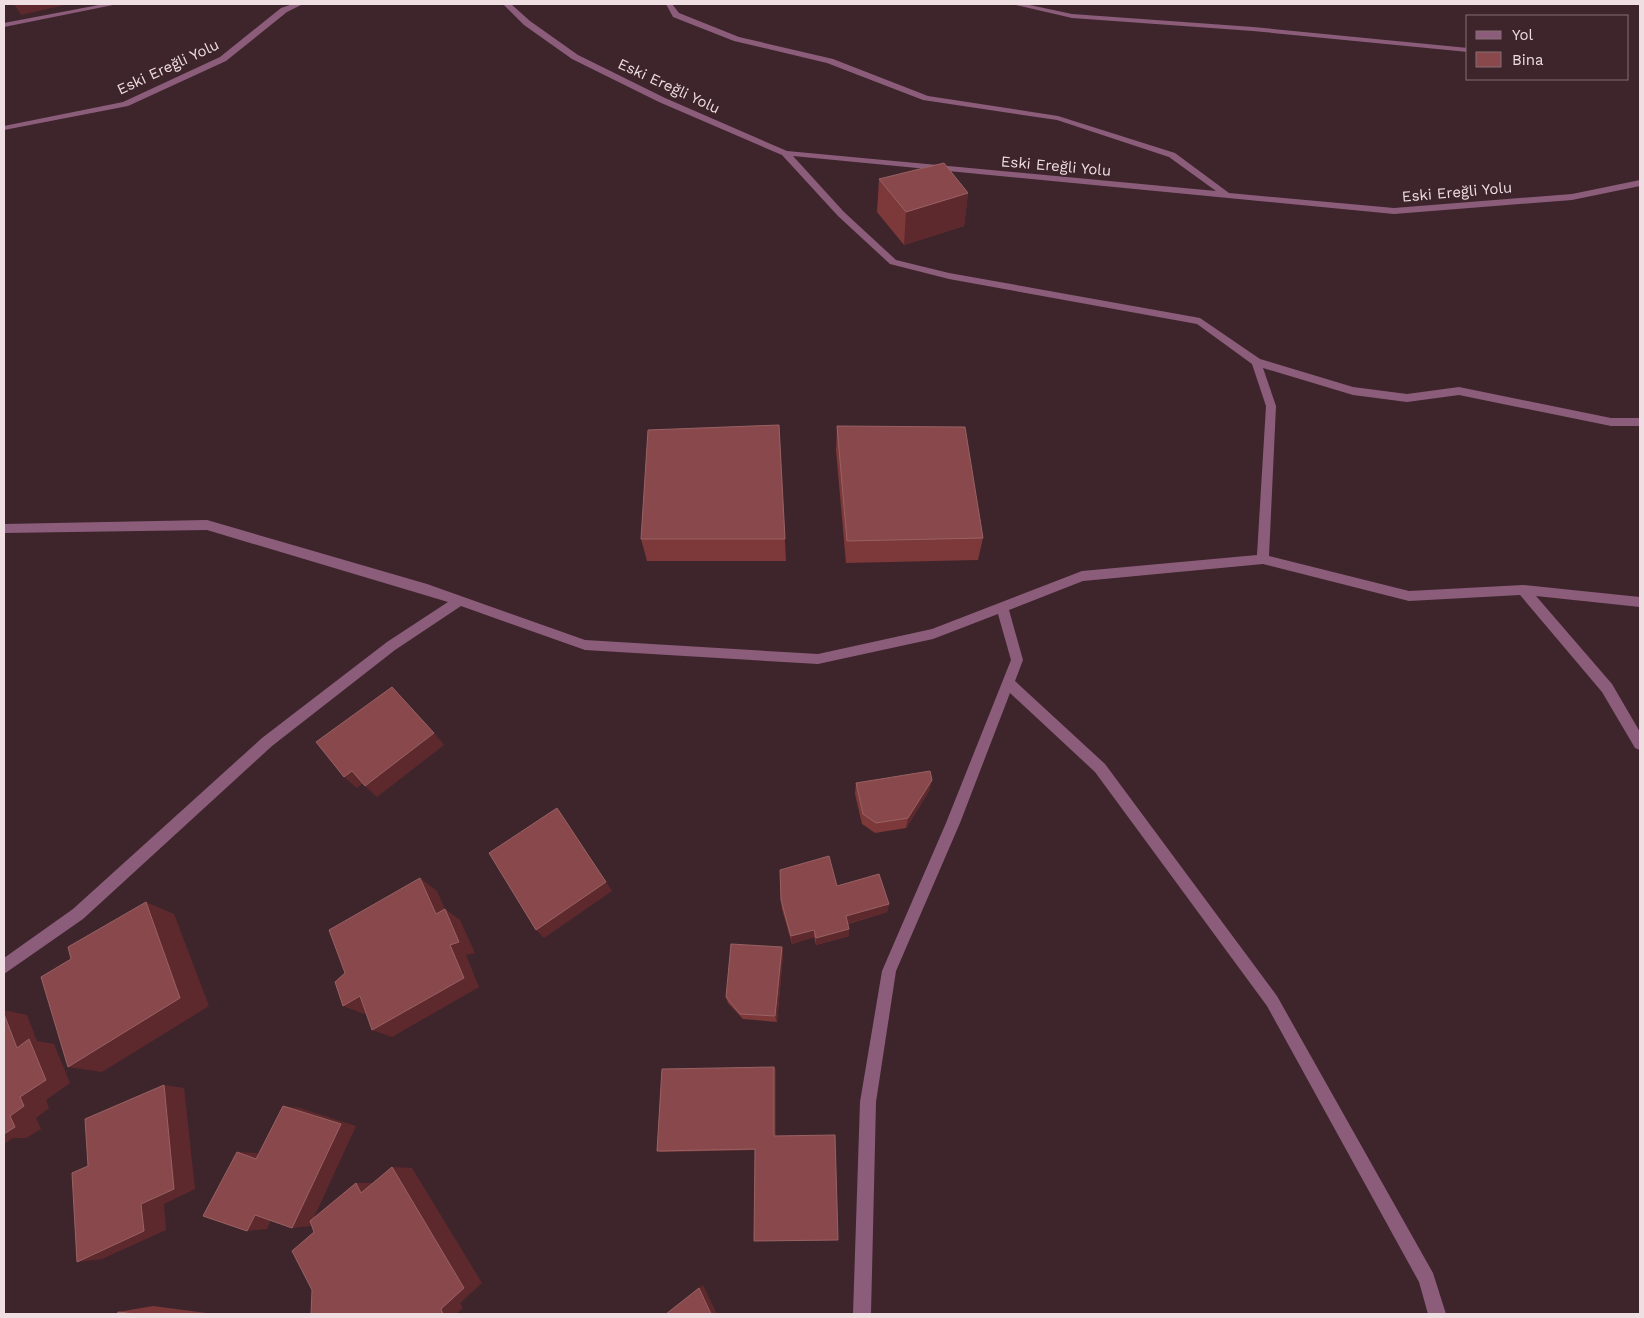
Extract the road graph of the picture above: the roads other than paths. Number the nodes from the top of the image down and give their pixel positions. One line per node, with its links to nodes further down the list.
1 (114, 4): 6 (street)
2 (299, 4): 8 (street, Eski Ereğli Yolu)
3 (507, 4): 9 (street, Eski Ereğli Yolu)
4 (670, 4): 11 (street)
5 (1016, 4): 7 (street)
6 (4, 25)
7 (1466, 50)
8 (4, 128)
9 (784, 153): 11 (street, Eski Ereğli Yolu); 12 (street)
10 (1640, 184): 11 (street, Eski Ereğli Yolu)
11 (1227, 195)
12 (1256, 362): 13 (street); 15 (street)
13 (1640, 422)
14 (4, 528): 17 (street)
15 (1264, 559): 16 (street); 19 (street)
16 (1522, 590): 18 (street); 21 (street)
17 (460, 600): 19 (street); 22 (street)
18 (1640, 602)
19 (1002, 607): 20 (street)
20 (1008, 683): 23 (street); 24 (street)
21 (1640, 744)
22 (4, 967)
23 (862, 1314)
24 (1437, 1314)

